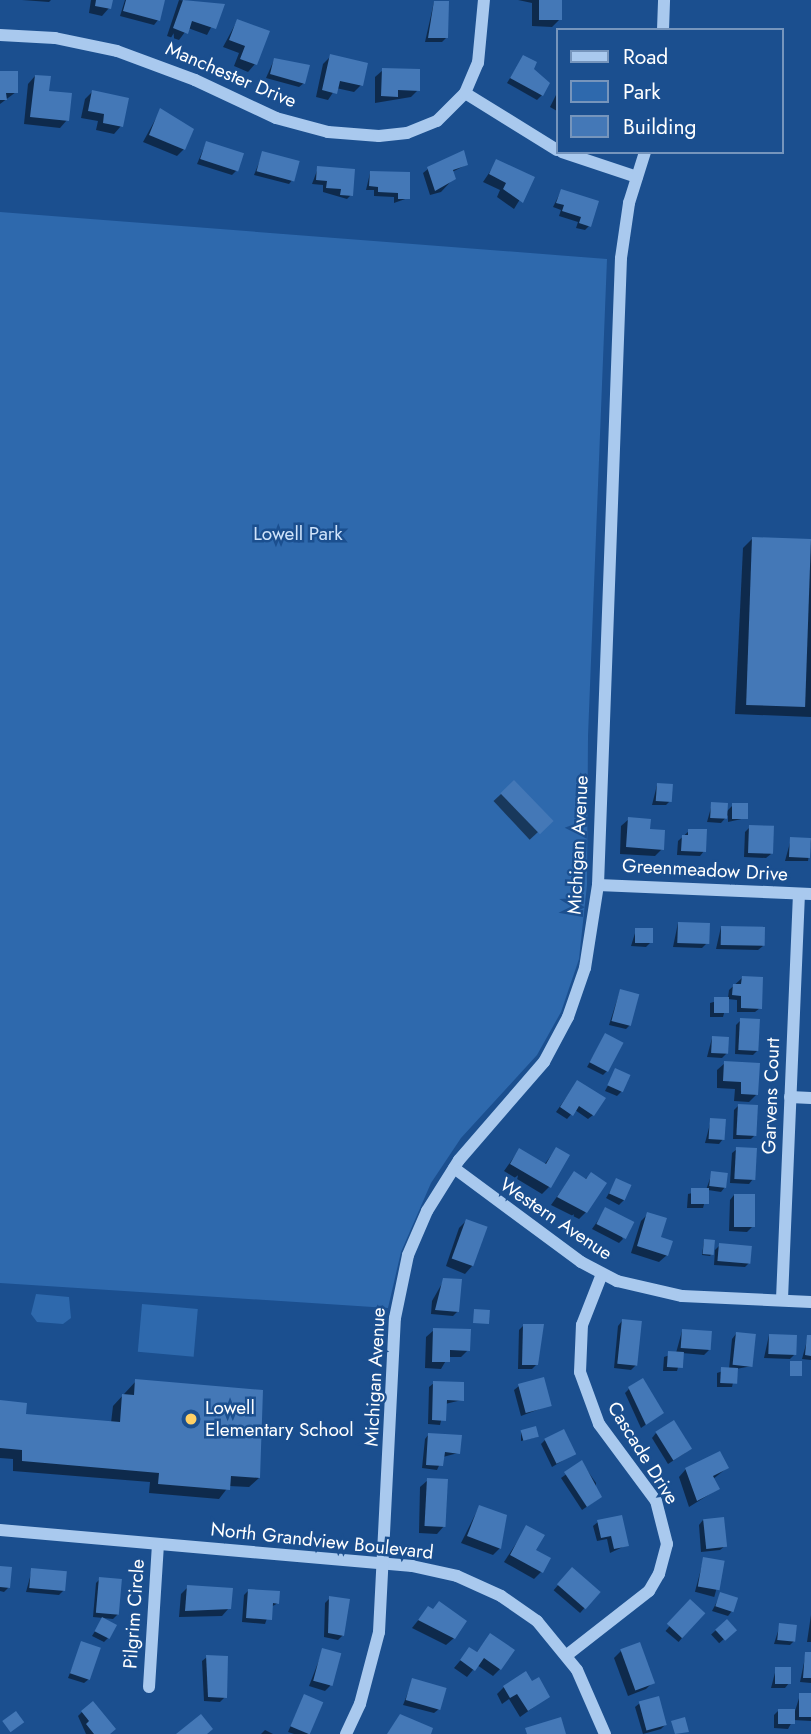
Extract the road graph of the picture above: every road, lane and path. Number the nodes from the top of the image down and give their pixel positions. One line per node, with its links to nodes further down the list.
1 (484, 0): 5 (street, Manchester Drive)
2 (664, 0): 3 (street)
3 (663, 28)
4 (0, 35): 5 (street, Manchester Drive)
5 (465, 93): 6 (street)
6 (556, 149)
7 (568, 154): 9 (street)
8 (644, 154): 9 (street, Michigan Avenue)
9 (637, 177): 10 (street, Michigan Avenue)
10 (598, 885): 11 (street, Greenmeadow Drive); 14 (street, Michigan Avenue)
11 (805, 894): 12 (street, Garvens Court)
12 (790, 1097): 13 (street); 16 (street, Garvens Court)
13 (811, 1098)
14 (454, 1168): 15 (street, Western Avenue); 20 (street, Michigan Avenue)
15 (602, 1274): 16 (street, Western Avenue); 21 (street, Cascade Drive)
16 (782, 1299): 17 (street, Western Avenue)
17 (811, 1301)
18 (0, 1530): 19 (street, North Grandview Boulevard)
19 (158, 1544): 20 (street, North Grandview Boulevard); 22 (street, Pilgrim Circle)
20 (384, 1564): 21 (street, North Grandview Boulevard); 23 (street, Michigan Avenue)
21 (568, 1655): 24 (street, North Grandview Boulevard)
22 (149, 1687)
23 (346, 1734)
24 (606, 1734)

